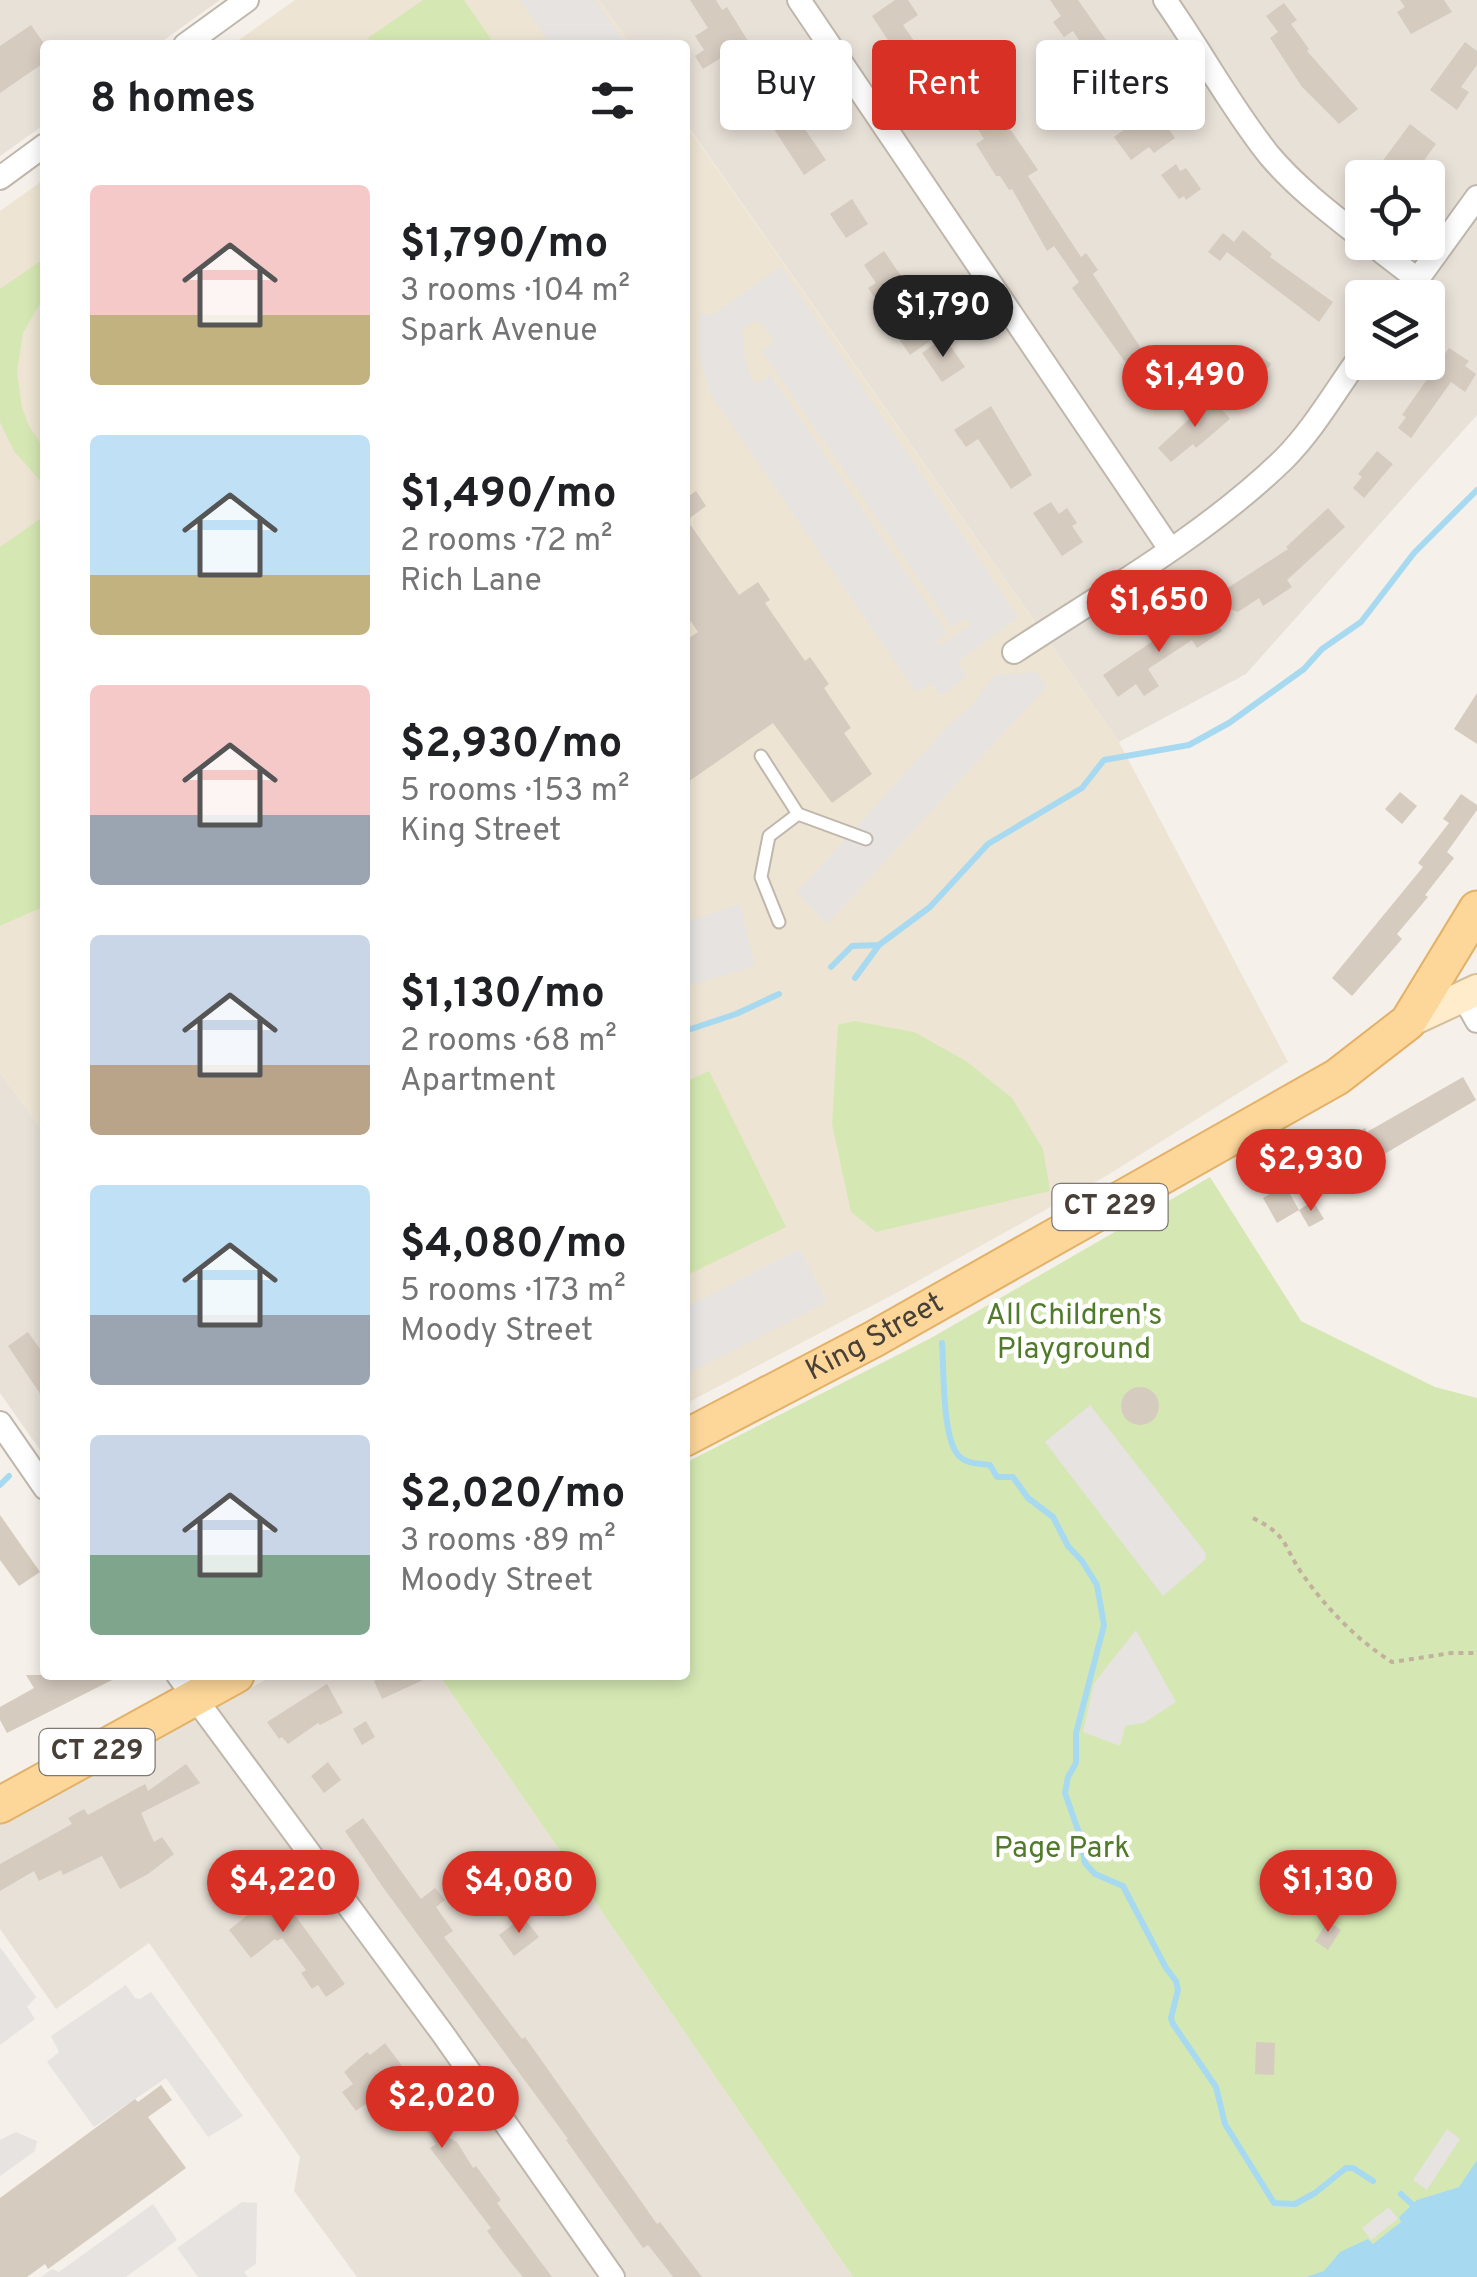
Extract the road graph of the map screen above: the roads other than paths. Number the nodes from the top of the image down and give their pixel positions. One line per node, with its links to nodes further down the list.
1 (248, 0): 4 (street)
2 (799, 0): 13 (street)
3 (1165, 0): 8 (street)
4 (191, 40)
5 (40, 149): 6 (street)
6 (0, 178)
7 (1477, 197): 11 (street)
8 (1345, 225)
9 (1385, 260): 10 (street)
10 (1403, 280)
11 (1416, 280)
12 (1345, 377): 13 (street)
13 (1170, 549): 14 (street)
14 (1014, 652)
15 (760, 756): 16 (lane)
16 (798, 814): 17 (lane); 19 (lane)
17 (866, 839)
18 (1477, 909): 21 (main road, King Street / CT 229)
19 (778, 922)
20 (1473, 1003): 21 (street)
21 (1408, 1022): 23 (main road, King Street / CT 229)
22 (0, 1424): 24 (street)
23 (690, 1435)
24 (40, 1481)
25 (213, 1680): 26 (main road, CT 229)
26 (186, 1686): 27 (main road, CT 229); 28 (street)
27 (0, 1806)
28 (613, 2277)

